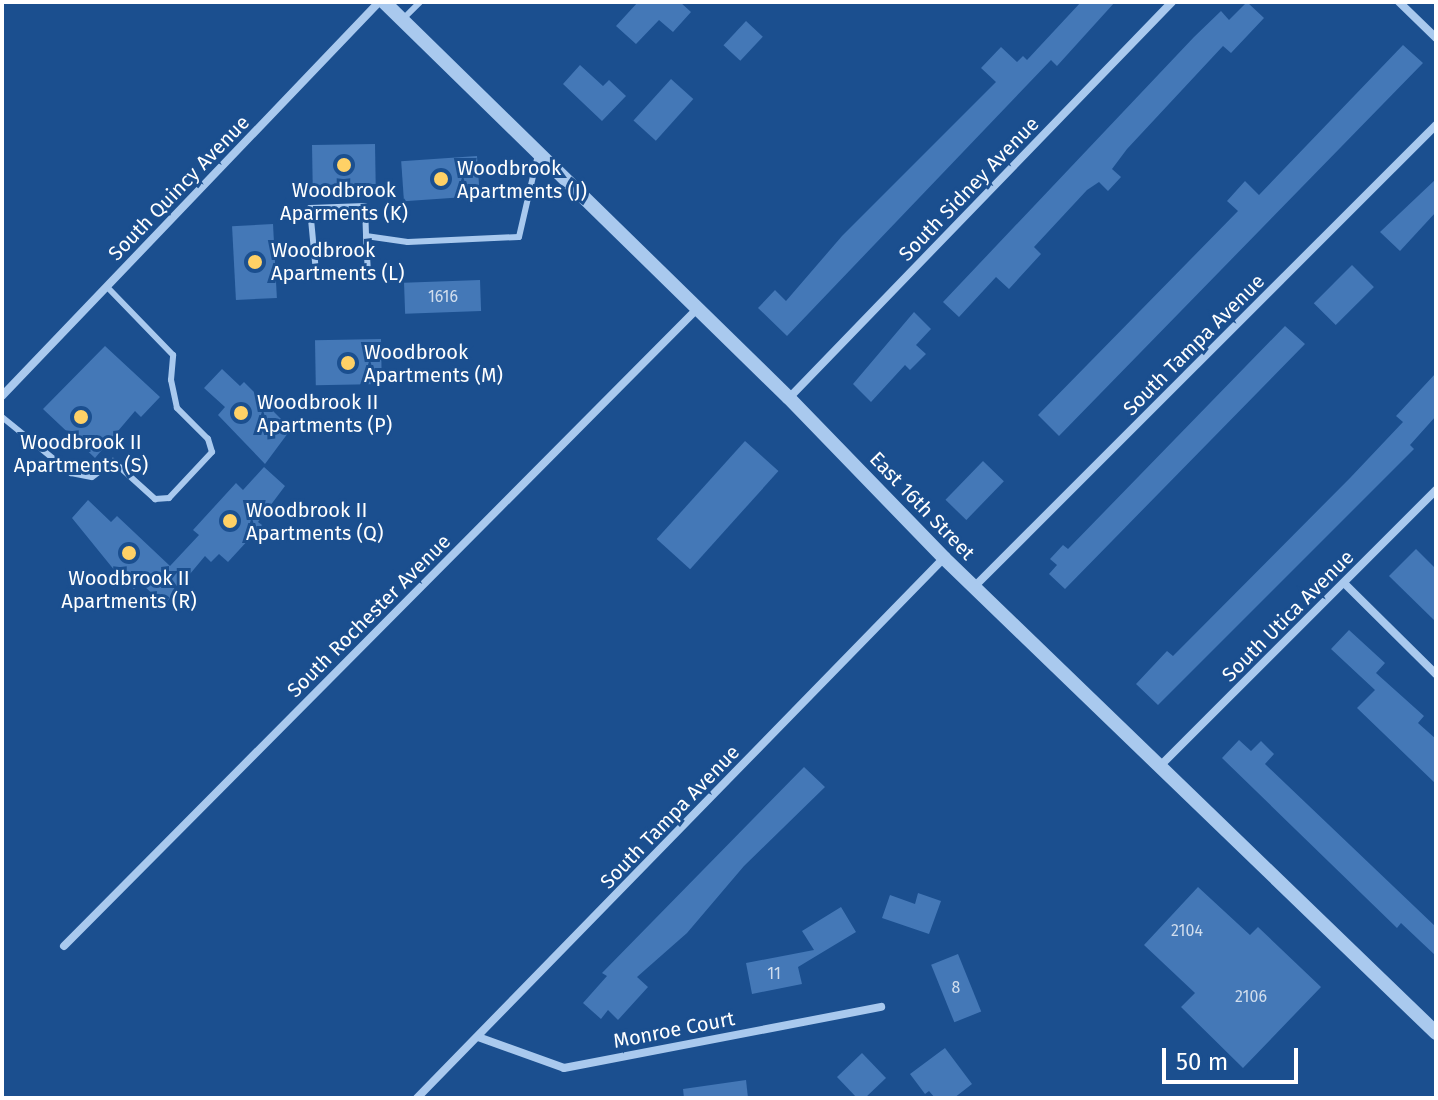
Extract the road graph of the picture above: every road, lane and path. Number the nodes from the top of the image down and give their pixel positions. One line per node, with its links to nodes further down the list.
1 (381, 2): 5 (street, East 16th Street); 10 (street, South Quincy Avenue)
2 (420, 2): 5 (lane)
3 (1172, 2): 13 (street, South Sidney Avenue)
4 (1399, 2): 6 (street)
5 (402, 19): 8 (street, East 16th Street)
6 (1436, 38)
7 (1436, 125): 18 (street, South Tampa Avenue)
8 (538, 153): 9 (lane); 11 (street, East 16th Street)
9 (366, 236): 9 (lane)
10 (107, 287): 12 (street, South Quincy Avenue); 14 (lane)
11 (697, 309): 13 (street, East 16th Street); 21 (street, South Rochester Avenue)
12 (2, 396)
13 (789, 398): 16 (street, East 16th Street)
14 (2, 417)
15 (1436, 490): 17 (street, South Utica Avenue)
16 (944, 558): 18 (street, East 16th Street); 24 (street, South Tampa Avenue)
17 (1345, 584): 19 (street); 20 (street, South Utica Avenue)
18 (974, 587): 20 (street, East 16th Street)
19 (1436, 674)
20 (1162, 764): 23 (street, East 16th Street)
21 (64, 946)
22 (881, 1007): 24 (street, Monroe Court)
23 (1436, 1033)
24 (478, 1037): 25 (street, South Tampa Avenue)
25 (417, 1098)

